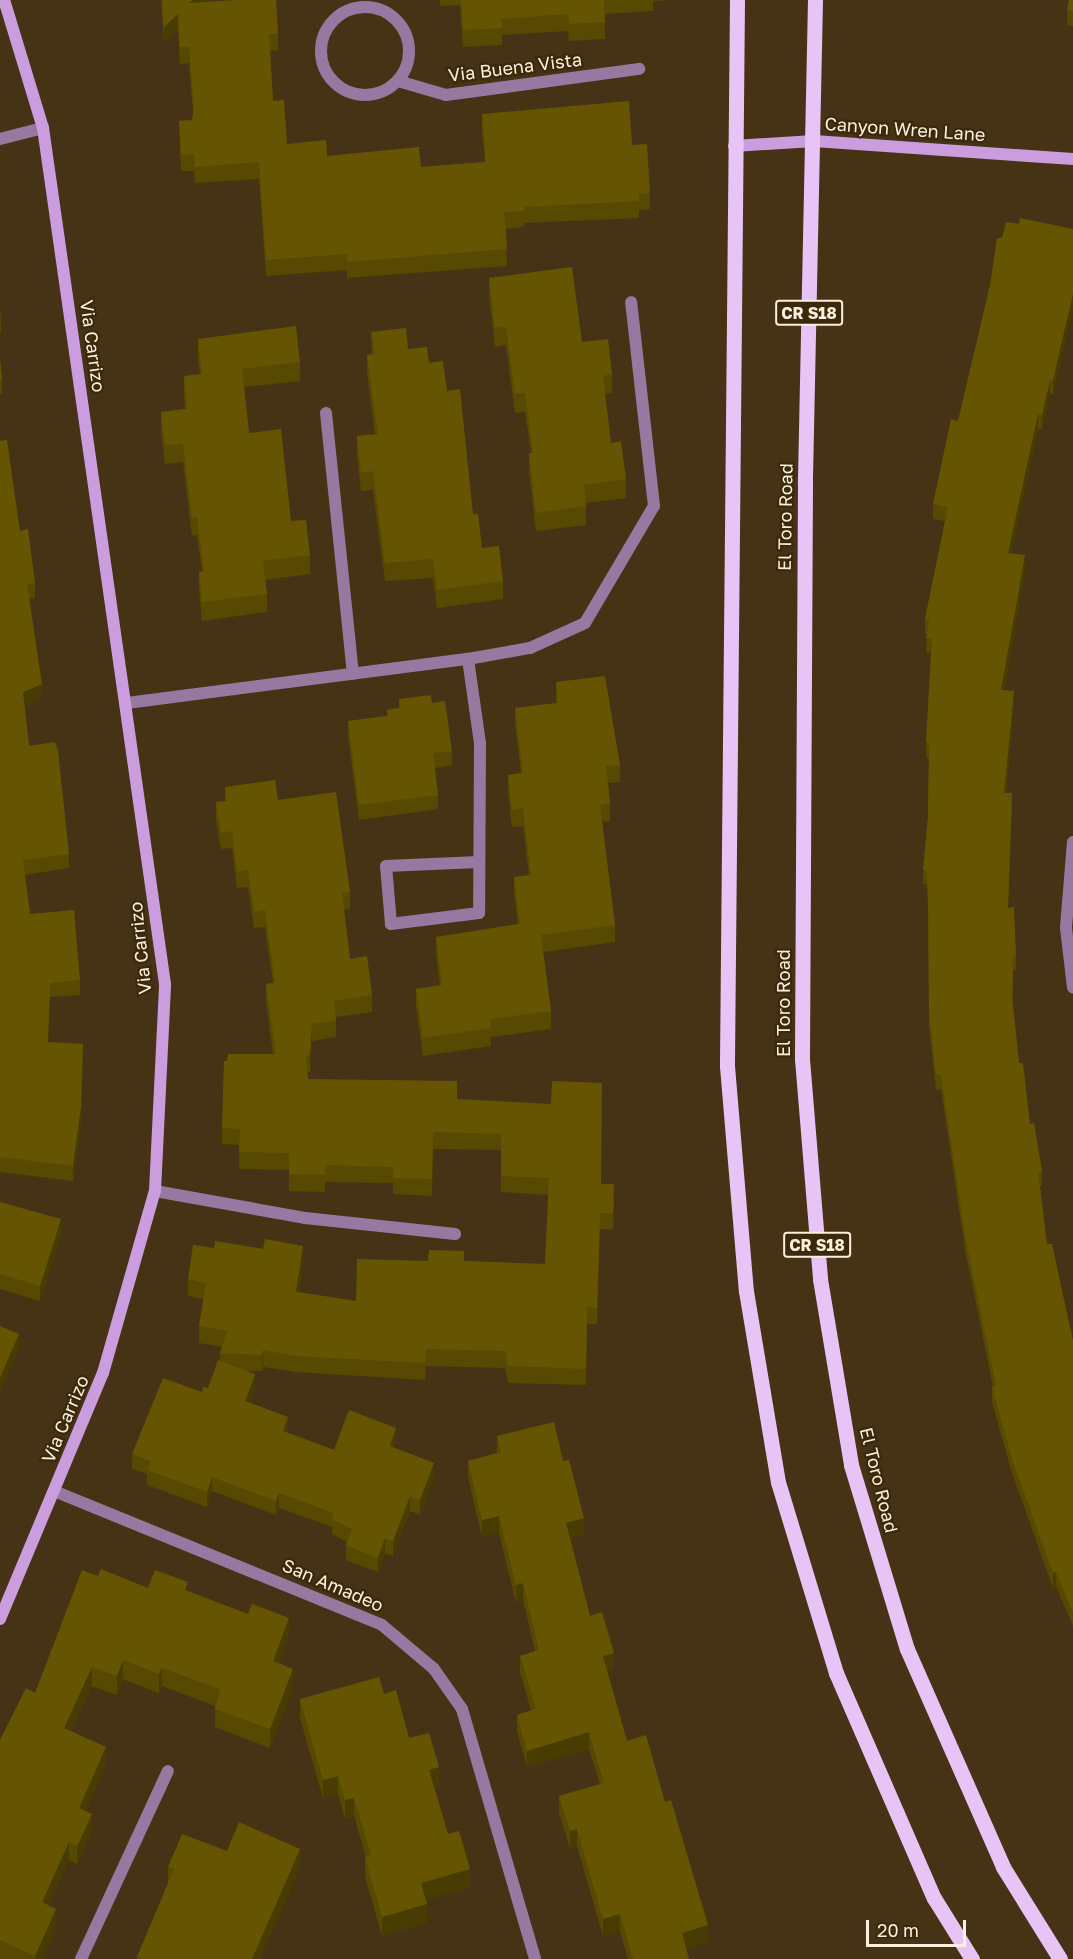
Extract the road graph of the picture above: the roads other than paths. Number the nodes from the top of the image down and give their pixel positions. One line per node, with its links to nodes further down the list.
1 (3, 0): 7 (street, Via Carrizo)
2 (737, 0): 10 (main road)
3 (815, 0): 9 (main road, El Toro Road / CR S18)
4 (382, 5): 6 (street); 6 (street)
5 (639, 69): 6 (street, Via Buena Vista)
6 (398, 81)
7 (43, 128): 8 (street); 16 (street, Via Carrizo)
8 (0, 139)
9 (814, 141): 10 (street, Canyon Wren Lane); 11 (street, Canyon Wren Lane); 28 (main road, El Toro Road / CR S18)
10 (734, 146): 27 (main road)
11 (1073, 159)
12 (631, 302): 14 (street)
13 (326, 413): 15 (street)
14 (468, 659): 15 (street); 18 (street)
15 (353, 674): 16 (street)
16 (127, 703): 20 (street, Via Carrizo)
17 (1073, 842): 19 (street)
18 (479, 862): 18 (street)
19 (1073, 988)
20 (155, 1191): 21 (street); 22 (street, Via Carrizo)
21 (455, 1234)
22 (54, 1491): 23 (street, Via Carrizo); 26 (street, San Amadeo)
23 (0, 1619)
24 (168, 1771): 25 (street)
25 (81, 1959)
26 (535, 1959)
27 (972, 1959)
28 (1060, 1959)

